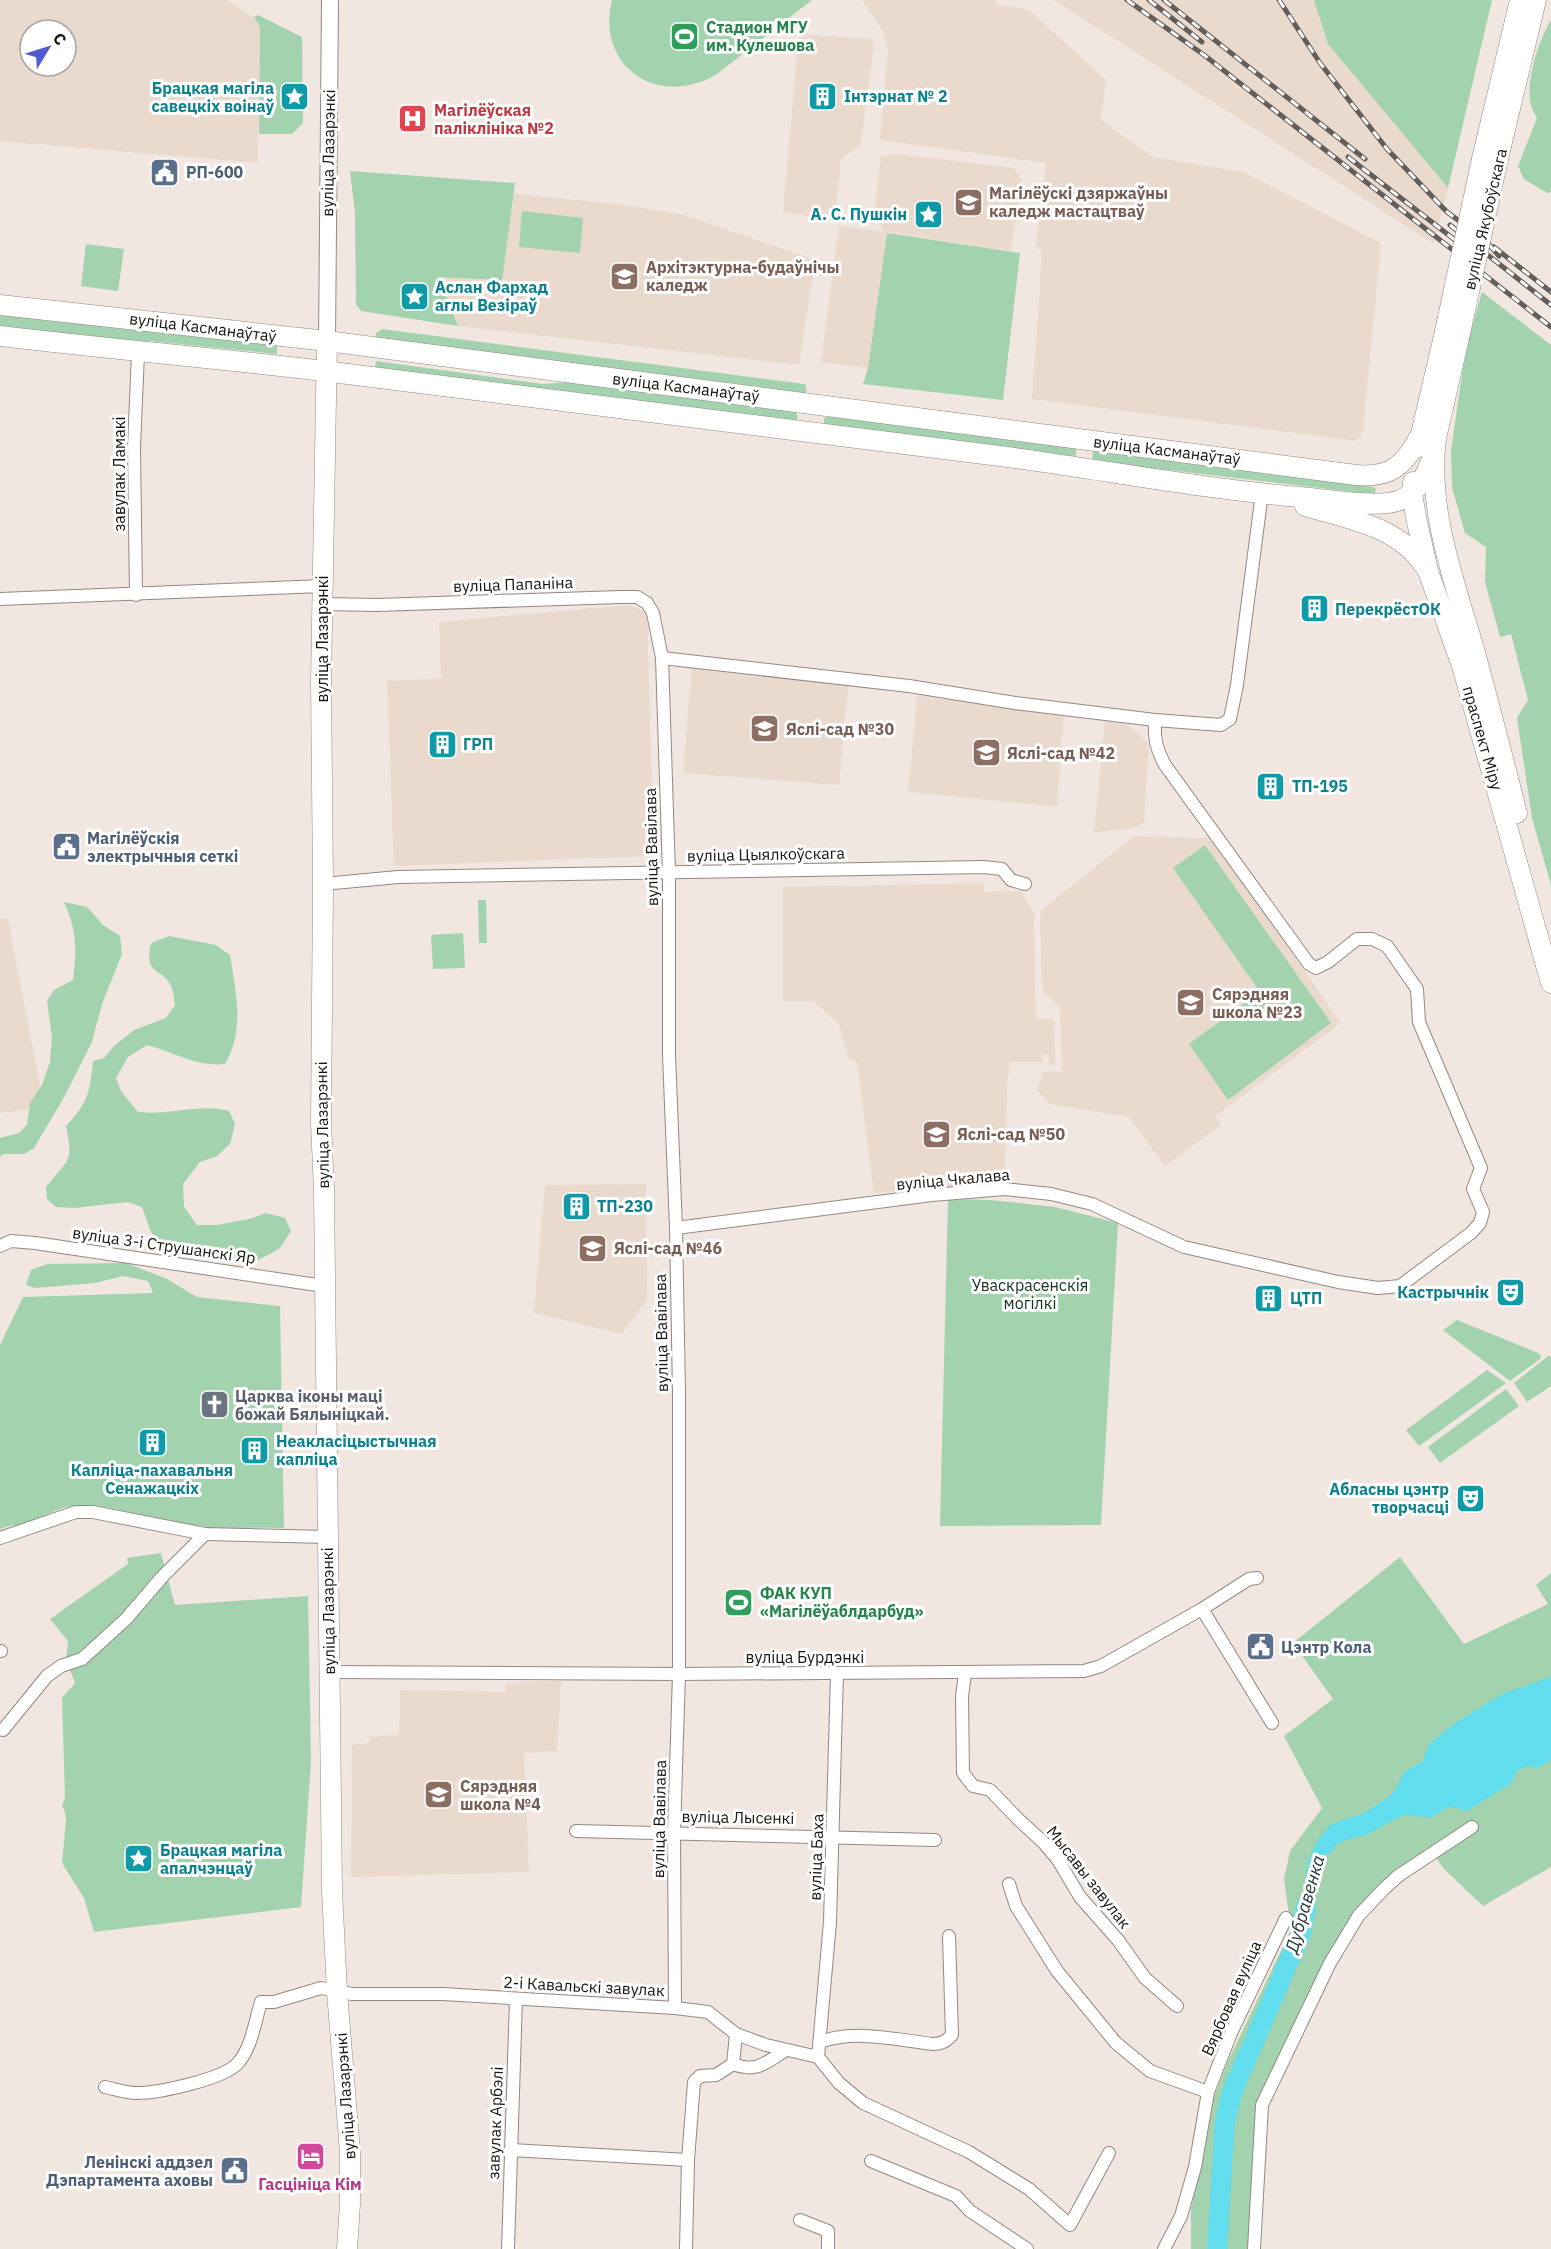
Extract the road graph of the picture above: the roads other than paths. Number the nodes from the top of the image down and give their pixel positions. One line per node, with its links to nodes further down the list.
1 (330, 0): 7 (main road, вуліца Лазарэнкі)
2 (1520, 0): 4 (main road, вуліца Якубоўскага)
3 (1536, 0): 4 (main road, вуліца Якубоўскага)
4 (1490, 161): 10 (main road, вуліца Якубоўскага, bridge)
5 (0, 305): 7 (main road, вуліца Касманаўтаў)
6 (0, 336): 8 (main road, вуліца Касманаўтаў)
7 (327, 340): 9 (main road, вуліца Лазарэнкі); 11 (main road, вуліца Касманаўтаў)
8 (138, 353): 9 (main road, вуліца Касманаўтаў); 17 (street, завулак Ламакі)
9 (326, 372): 12 (main road, вуліца Касманаўтаў); 18 (main road, вуліца Лазарэнкі)
10 (1430, 442): 11 (main road, вуліца Касманаўтаў); 13 (main road, праспект Міру); 15 (main road, праспект Міру)
11 (1370, 476): 13 (main road, вуліца Касманаўтаў); 14 (main road)
12 (1265, 494): 14 (main road, вуліца Касманаўтаў); 16 (main road, вуліца Касманаўтаў); 21 (street)
13 (1412, 494): 14 (main road); 15 (main road, вуліца Касманаўтаў); 16 (main road, праспект Міру)
14 (1373, 503)
15 (1450, 564): 25 (main road, праспект Міру)
16 (1428, 571): 26 (main road, праспект Міру)
17 (136, 595): 18 (street, вуліца Папаніна); 19 (street, вуліца Папаніна)
18 (322, 595): 20 (street, вуліца Папаніна); 23 (main road, вуліца Лазарэнкі)
19 (0, 599)
20 (663, 658): 21 (street); 22 (street, вуліца Вавілава)
21 (1155, 720): 27 (street, вуліца Чкалава)
22 (669, 873): 23 (street, вуліца Цыялкоўскага); 24 (street, вуліца Цыялкоўскага); 27 (street, вуліца Вавілава)
23 (323, 884): 29 (main road, вуліца Лазарэнкі)
24 (1025, 884)
25 (1551, 938)
26 (1551, 983)
27 (676, 1228): 37 (street, вуліца Вавілава)
28 (0, 1246): 29 (street, вуліца 3-і Струшанскі Яр)
29 (324, 1286): 31 (main road, вуліца Лазарэнкі)
30 (205, 1534): 31 (street); 32 (street); 40 (street)
31 (327, 1537): 35 (main road, вуліца Лазарэнкі)
32 (0, 1538)
33 (1257, 1578): 34 (street, вуліца Бурдэнкі)
34 (1202, 1609): 38 (street, вуліца Бурдэнкі); 39 (street)
35 (329, 1672): 37 (street, вуліца Бурдэнкі); 49 (main road, вуліца Лазарэнкі)
36 (837, 1673): 37 (street, вуліца Бурдэнкі); 38 (street, вуліца Бурдэнкі); 44 (street, вуліца Баха)
37 (679, 1674): 43 (street, вуліца Вавілава)
38 (965, 1674): 51 (street, Мысавы завулак)
39 (1272, 1723)
40 (3, 1730)
41 (1472, 1827): 71 (street)
42 (576, 1831): 43 (street, вуліца Лысенкі)
43 (674, 1832): 44 (street, вуліца Лысенкі); 52 (street, вуліца Вавілава)
44 (834, 1836): 45 (street, вуліца Лысенкі); 54 (street, вуліца Баха)
45 (935, 1840)
46 (1009, 1884): 59 (street)
47 (1286, 1918): 59 (street, Вярбовая вуліца)
48 (949, 1936): 54 (street)
49 (337, 1992): 50 (street, 2-і Кавальскі завулак); 58 (street, 2-і Кавальскі завулак); 65 (main road, вуліца Лазарэнкі)
50 (516, 1999): 52 (street, 2-і Кавальскі завулак); 60 (street, завулак Арбэлі)
51 (1177, 2006)
52 (675, 2008): 53 (street, 2-і Кавальскі завулак)
53 (736, 2034): 55 (street, 2-і Кавальскі завулак); 57 (street)
54 (820, 2042): 56 (street)
55 (786, 2050): 56 (street, 2-і Кавальскі завулак); 57 (street)
56 (818, 2057): 61 (street)
57 (733, 2064): 62 (street)
58 (105, 2087)
59 (1208, 2092): 70 (street, Вярбовая вуліца)
60 (511, 2151): 62 (street); 66 (street, завулак Арбэлі)
61 (1109, 2153)
62 (688, 2160): 67 (street)
63 (871, 2161): 69 (street)
64 (801, 2220): 68 (street)
65 (347, 2249)
66 (508, 2249)
67 (686, 2249)
68 (828, 2249)
69 (1027, 2249)
70 (1164, 2249)
71 (1254, 2249)

